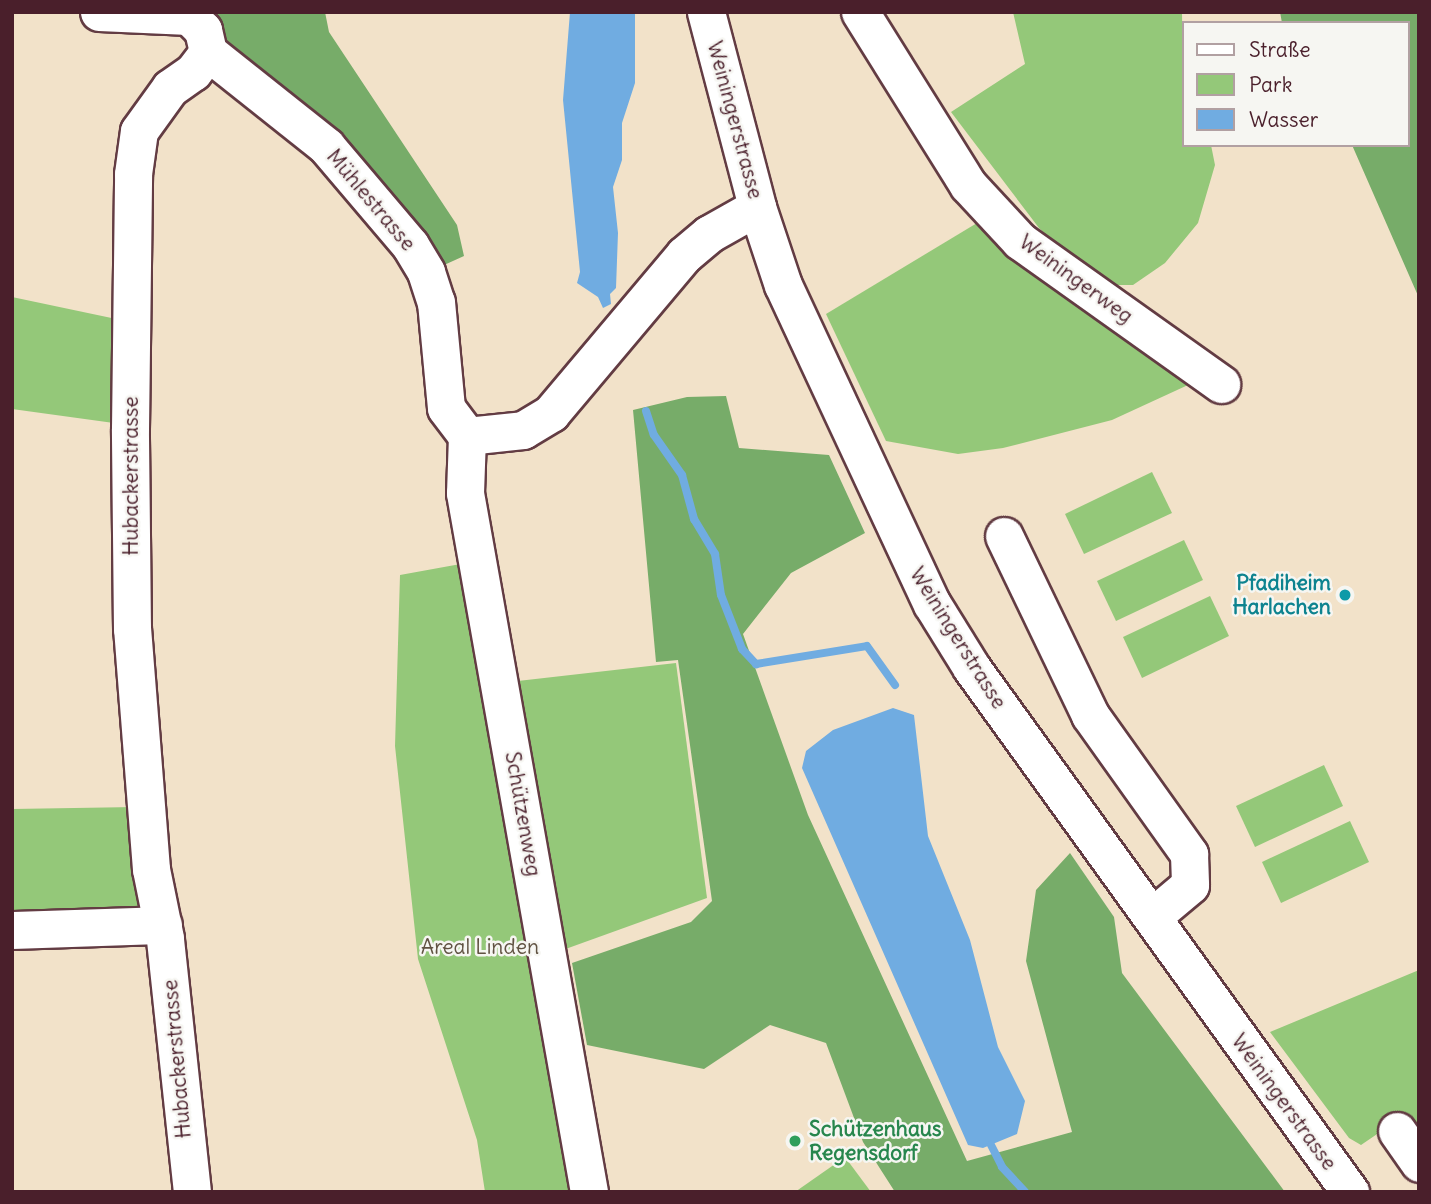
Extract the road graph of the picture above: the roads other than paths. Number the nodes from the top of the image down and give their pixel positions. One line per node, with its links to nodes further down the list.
1 (99, 12): 4 (street, Mühlestrasse)
2 (706, 12): 5 (street, Weiningerstrasse)
3 (860, 12): 6 (street, Weiningerweg)
4 (208, 52): 7 (street, Mühlestrasse); 10 (street, Hubackerstrasse)
5 (757, 207): 7 (street); 9 (street, Weiningerstrasse)
6 (1221, 384)
7 (467, 436): 15 (street, Schützenweg)
8 (1004, 536): 9 (street)
9 (1152, 917): 16 (street, Weiningerstrasse)
10 (163, 925): 11 (street); 14 (street, Hubackerstrasse)
11 (12, 930)
12 (1396, 1131): 13 (street)
13 (1419, 1163)
14 (192, 1192)
15 (589, 1192)
16 (1350, 1192)

